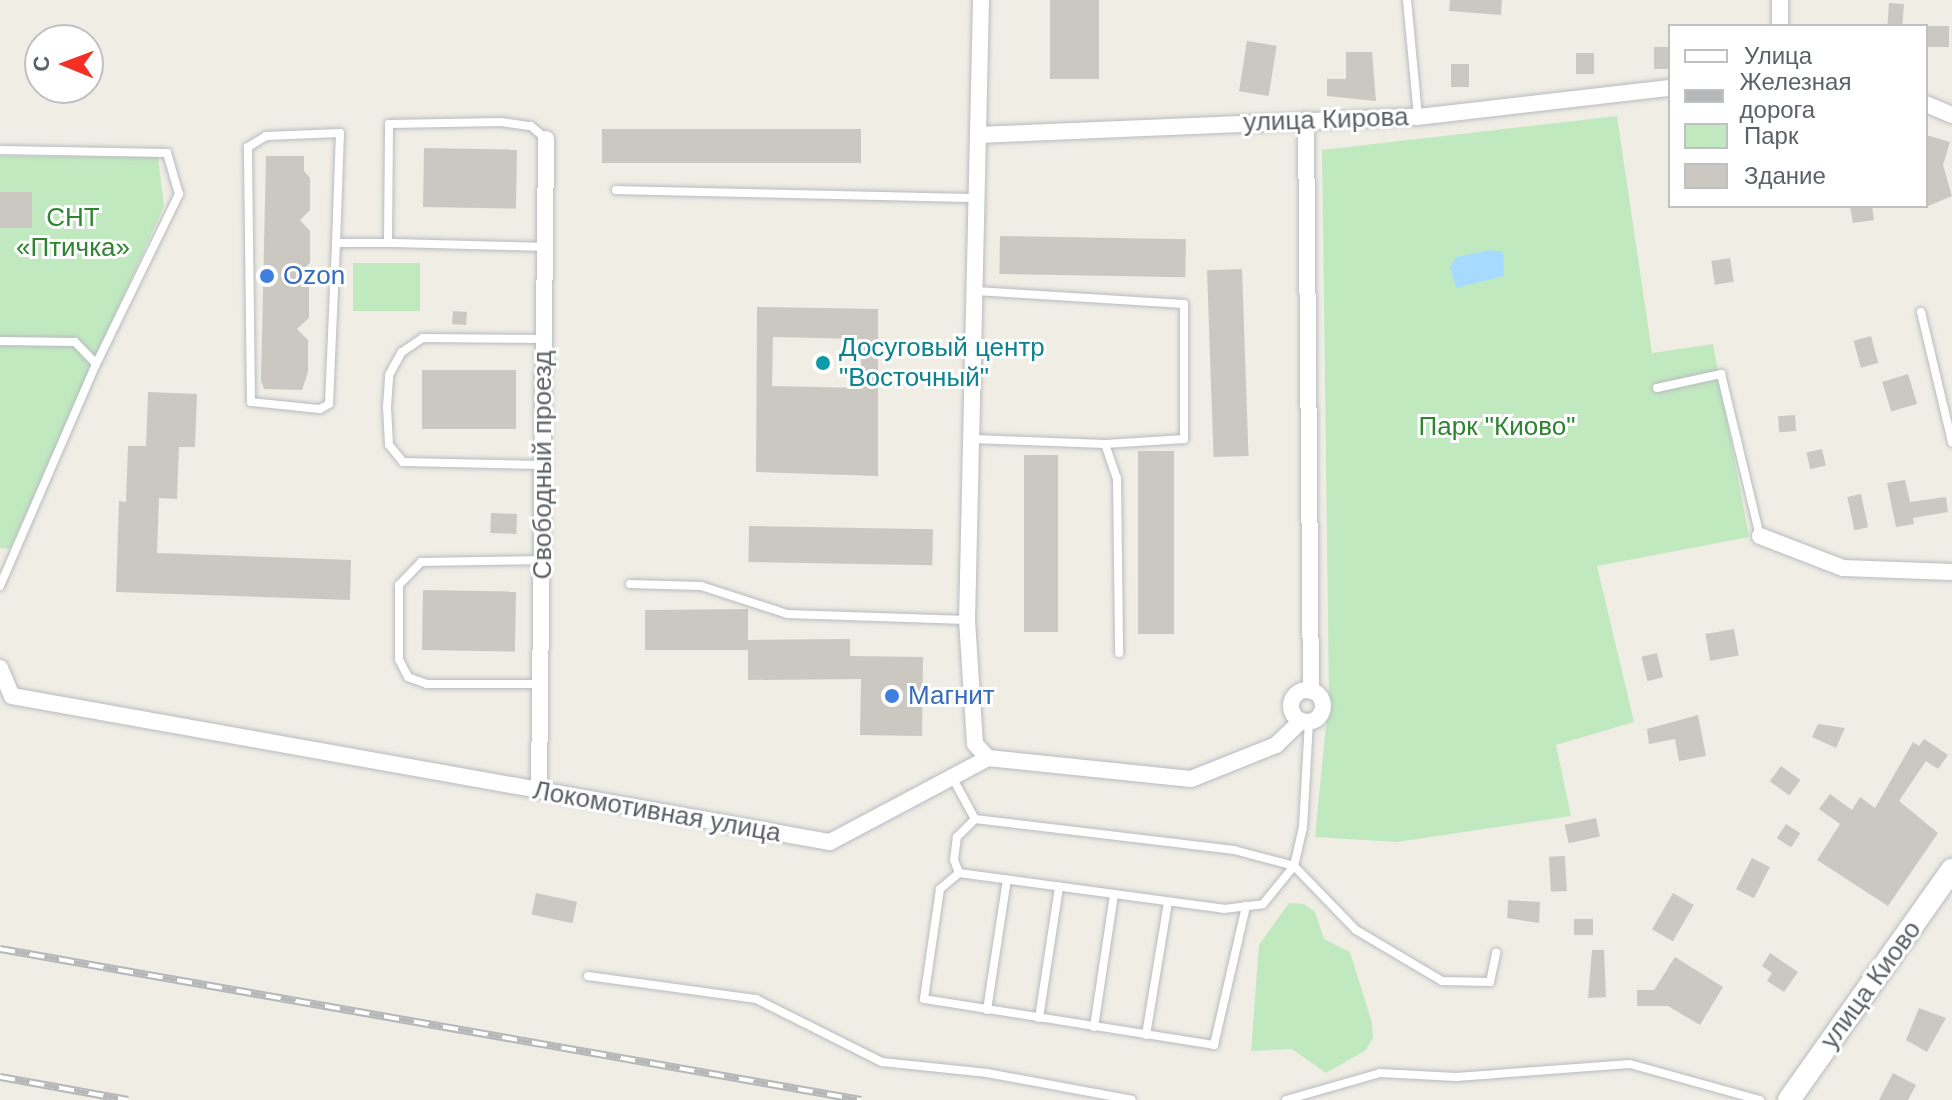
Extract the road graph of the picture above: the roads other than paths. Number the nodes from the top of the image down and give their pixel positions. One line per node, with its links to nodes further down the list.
1 (981, 0): 10 (street)
2 (1407, 0): 8 (lane)
3 (1780, 0): 4 (street)
4 (1780, 24)
5 (1668, 88): 8 (street, улица Кирова)
6 (1928, 105): 7 (street)
7 (1952, 115)
8 (1418, 117): 9 (street, улица Кирова)
9 (1306, 120): 10 (street, улица Кирова); 38 (street)
10 (980, 135): 14 (street)
11 (546, 139): 16 (lane); 17 (street, Свободный проезд)
12 (0, 150): 22 (lane)
13 (616, 190): 14 (lane)
14 (978, 198): 18 (street)
15 (336, 243): 15 (lane); 16 (lane)
16 (388, 243): 17 (lane)
17 (545, 247): 20 (street, Свободный проезд)
18 (976, 291): 24 (street); 26 (lane)
19 (1921, 312): 25 (lane)
20 (543, 339): 27 (street, Свободный проезд); 27 (lane)
21 (0, 341): 22 (lane)
22 (96, 364): 30 (lane)
23 (1657, 388): 28 (lane)
24 (973, 439): 26 (lane); 34 (street)
25 (1952, 442)
26 (1105, 444): 35 (lane)
27 (542, 465): 29 (street, Свободный проезд)
28 (1760, 536): 31 (street)
29 (543, 560): 37 (street, Свободный проезд); 37 (lane)
30 (5, 561): 33 (lane)
31 (1952, 572)
32 (630, 584): 34 (lane)
33 (0, 586)
34 (967, 620): 40 (street)
35 (1119, 653)
36 (0, 668): 42 (street, Локомотивная улица)
37 (540, 684): 42 (street, Свободный проезд)
38 (1311, 691): 39 (street); 39 (street)
39 (1305, 721): 40 (street); 44 (lane)
40 (988, 758): 41 (street, Локомотивная улица)
41 (952, 777): 42 (street, Локомотивная улица); 43 (lane)
42 (539, 790)
43 (975, 819): 44 (lane); 46 (lane)
44 (1294, 866): 51 (lane); 52 (lane)
45 (1952, 870): 61 (main road, улица Киово)
46 (959, 873): 47 (lane); 54 (lane)
47 (1007, 880): 48 (lane); 54 (lane)
48 (1059, 887): 49 (lane); 55 (lane)
49 (1114, 895): 50 (lane); 56 (lane)
50 (1168, 902): 51 (lane); 57 (lane)
51 (1246, 906): 57 (lane)
52 (1496, 953)
53 (588, 976): 58 (lane)
54 (987, 1010): 55 (lane)
55 (1039, 1018): 56 (lane)
56 (1094, 1027): 57 (lane)
57 (1146, 1035)
58 (1132, 1100)
59 (1286, 1100): 60 (lane)
60 (1760, 1100)
61 (1789, 1100)

